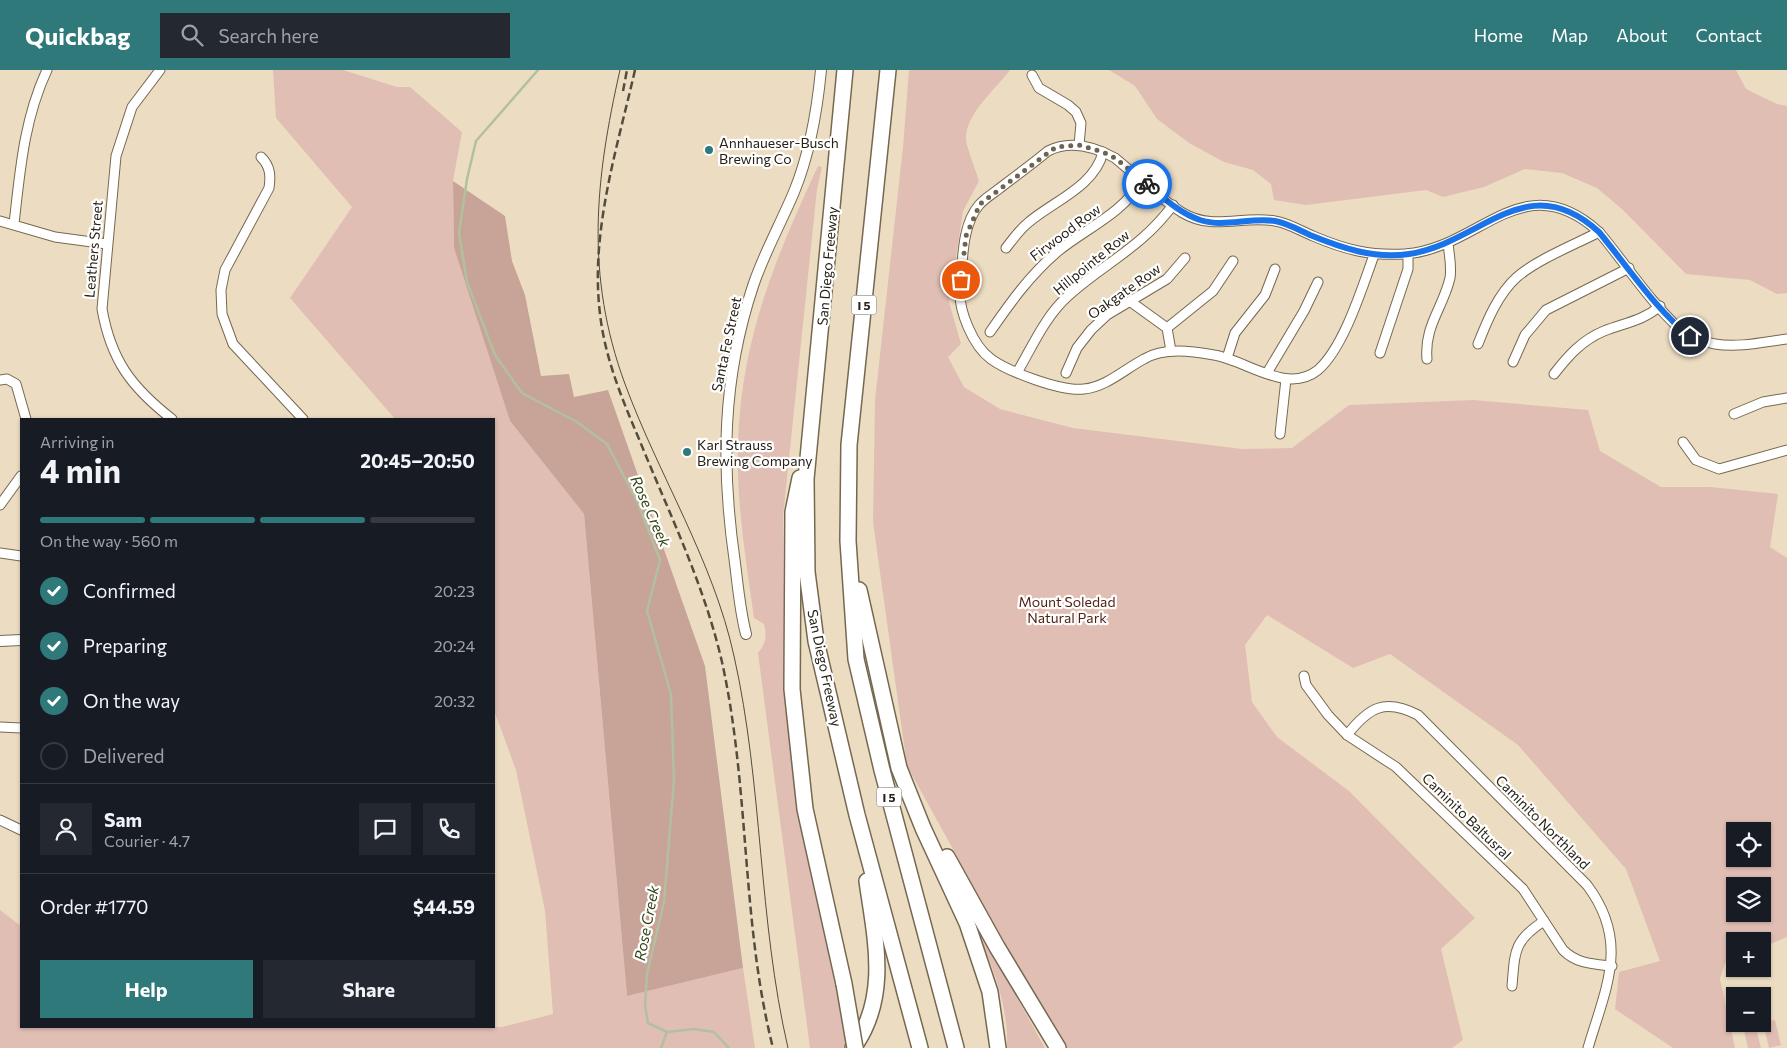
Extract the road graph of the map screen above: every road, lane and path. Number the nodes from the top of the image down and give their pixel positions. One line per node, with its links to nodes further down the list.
1 (47, 70): 13 (street)
2 (160, 70): 16 (street, Leathers Street)
3 (821, 70): 56 (street, Santa Fe Street)
4 (845, 70): 47 (highway, San Diego Freeway)
5 (888, 70): 53 (highway, I 5)
6 (1032, 75): 7 (street)
7 (1079, 145): 8 (street); 36 (street)
8 (1103, 152): 10 (street); 17 (street)
9 (261, 157): 46 (street)
10 (1142, 180): 11 (street); 28 (street, Firwood Row)
11 (1173, 205): 19 (street); 36 (street, Hillpointe Row)
12 (0, 221): 13 (street)
13 (14, 224): 16 (street)
14 (1599, 232): 15 (street); 22 (street); 30 (street)
15 (1448, 243): 18 (street); 34 (street)
16 (107, 244): 45 (street, Leathers Street)
17 (1006, 248)
18 (1408, 254): 19 (street); 32 (street)
19 (1374, 255): 41 (street)
20 (1184, 258): 25 (street, Oakgate Row)
21 (1234, 261): 27 (street)
22 (1629, 268): 26 (street); 35 (street)
23 (1275, 270): 33 (street)
24 (1318, 282): 38 (street)
25 (1131, 302): 27 (street); 37 (street, Oakgate Row)
26 (1660, 306): 29 (street); 39 (street)
27 (1167, 328): 31 (street)
28 (990, 332)
29 (1787, 339)
30 (1478, 344)
31 (1171, 351): 33 (street); 36 (street)
32 (1380, 353)
33 (1227, 358): 38 (street)
34 (1427, 359)
35 (1513, 362)
36 (1018, 372)
37 (1066, 373)
38 (1267, 373): 41 (street)
39 (1554, 374)
40 (4, 379): 44 (street)
41 (1286, 379): 48 (street)
42 (1787, 398): 43 (street)
43 (1734, 414)
44 (26, 418)
45 (171, 418)
46 (302, 418)
47 (812, 428): 64 (highway, San Diego Freeway); 70 (highway, bridge)
48 (1280, 434)
49 (1683, 442): 50 (street)
50 (1787, 450)
51 (20, 477): 52 (street)
52 (0, 505)
53 (848, 541): 63 (highway); 72 (highway, I 5)
54 (0, 553): 55 (street)
55 (20, 556)
56 (746, 634)
57 (20, 640): 58 (street)
58 (0, 641)
59 (1304, 676): 62 (street, Caminito Baltusral)
60 (0, 727): 61 (street)
61 (20, 728)
62 (1348, 735): 67 (street, Caminito Baltusral); 68 (street, Caminito Northland)
63 (903, 779): 73 (highway); 74 (highway)
64 (857, 815): 70 (highway); 71 (highway, San Diego Freeway)
65 (0, 820): 66 (street)
66 (20, 830)
67 (1544, 921): 68 (street, Caminito Baltusral); 69 (street)
68 (1612, 966): 75 (street, Caminito Northland)
69 (1512, 986)
70 (854, 1048)
71 (920, 1048)
72 (956, 1048)
73 (998, 1048)
74 (1058, 1048)
75 (1588, 1048)

